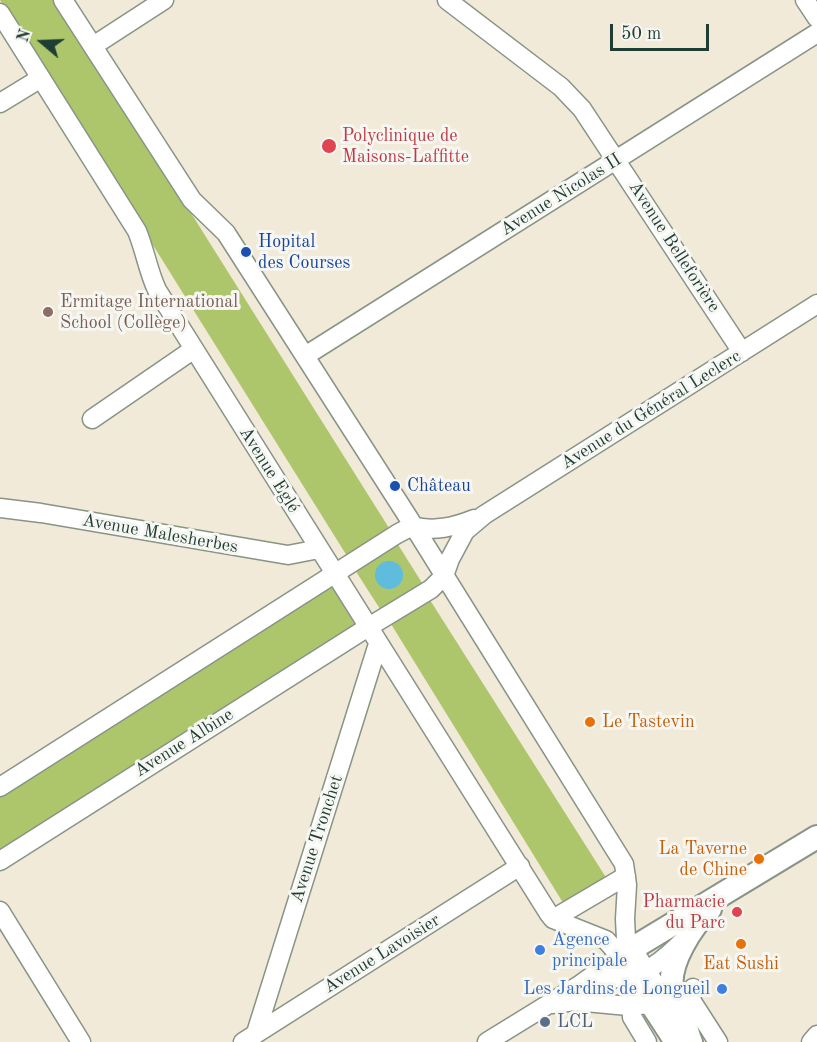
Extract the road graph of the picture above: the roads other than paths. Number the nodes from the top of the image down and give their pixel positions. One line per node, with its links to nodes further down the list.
1 (63, 0): 8 (street)
2 (164, 0): 8 (street)
3 (805, 0): 6 (street)
4 (450, 1): 11 (street, Avenue Belleforière)
5 (0, 13): 9 (street, Avenue Eglé)
6 (817, 18)
7 (817, 33): 11 (street, Avenue Nicolas II)
8 (93, 46): 15 (street)
9 (41, 78): 10 (street); 13 (street, Avenue Eglé)
10 (0, 103)
11 (617, 160): 14 (street, Avenue Belleforière); 15 (street, Avenue Nicolas II)
12 (817, 304): 14 (street, Avenue du Général Leclerc)
13 (194, 349): 16 (street); 20 (street, Avenue Eglé)
14 (742, 352): 18 (street, Avenue du Général Leclerc)
15 (305, 356): 19 (street)
16 (92, 419)
17 (0, 508): 20 (street, Avenue Malesherbes)
18 (484, 515): 19 (street, Avenue du Général Leclerc); 22 (street, Avenue du Général Leclerc)
19 (412, 526): 21 (street); 22 (street)
20 (319, 549): 21 (street, Avenue Eglé)
21 (335, 574): 23 (street, Avenue Eglé); 25 (street)
22 (444, 576): 23 (street, Avenue du Général Leclerc); 29 (street)
23 (370, 627): 24 (street, Avenue Eglé); 27 (street, Avenue Albine)
24 (378, 644): 28 (street, Avenue Eglé); 39 (street, Avenue Tronchet)
25 (0, 788)
26 (817, 837): 30 (main road)
27 (0, 861)
28 (520, 866): 32 (street, Avenue Eglé); 39 (street, Avenue Lavoisier)
29 (626, 876): 32 (street); 34 (street)
30 (726, 894): 33 (main road); 34 (main road)
31 (0, 911): 41 (street)
32 (554, 919): 34 (street)
33 (687, 937): 34 (street); 35 (main road)
34 (632, 962): 36 (street); 37 (main road); 40 (street)
35 (682, 985): 40 (main road); 44 (street)
36 (548, 1005): 37 (street); 42 (street)
37 (641, 1005): 40 (main road); 43 (street)
38 (817, 1035): 45 (street)
39 (250, 1038)
40 (685, 1039)
41 (81, 1042)
42 (487, 1042)
43 (647, 1042)
44 (718, 1042)
45 (811, 1042)

